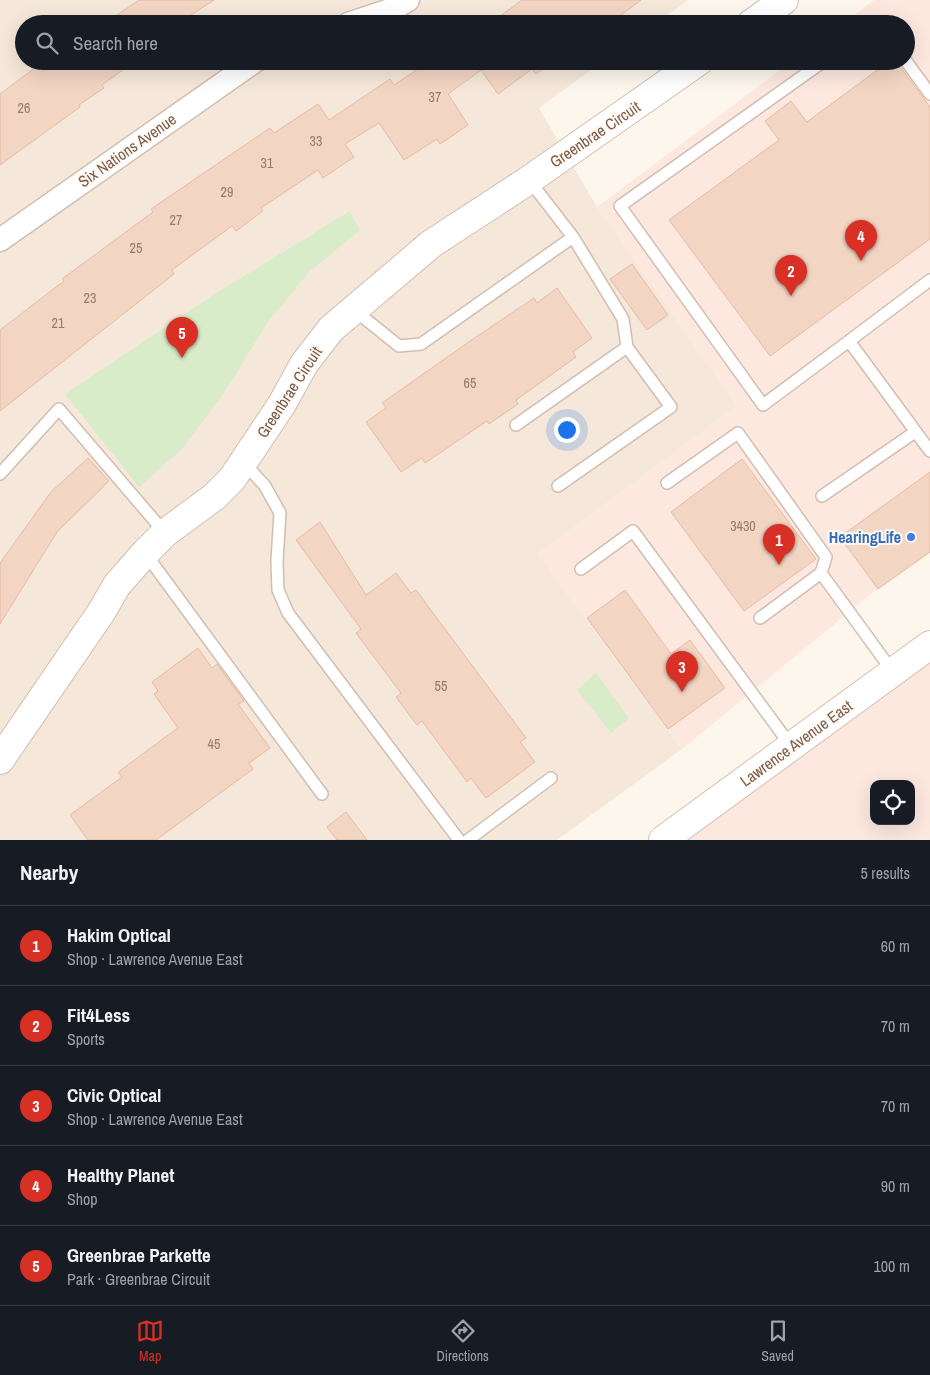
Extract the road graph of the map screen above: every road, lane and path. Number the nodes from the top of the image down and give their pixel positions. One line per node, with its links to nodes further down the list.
1 (408, 0): 3 (street)
2 (784, 0): 4 (street)
3 (375, 15)
4 (763, 15)
5 (241, 70): 12 (street, Six Nations Avenue)
6 (686, 70): 10 (street, Greenbrae Circuit)
7 (811, 70): 15 (lane)
8 (913, 70): 9 (lane)
9 (930, 94)
10 (529, 180): 11 (lane); 14 (street, Greenbrae Circuit)
11 (573, 237): 14 (lane); 16 (lane)
12 (0, 240)
13 (930, 280): 15 (lane)
14 (353, 309): 20 (street, Greenbrae Circuit)
15 (849, 342): 18 (lane)
16 (627, 347): 17 (lane); 23 (lane)
17 (516, 425)
18 (915, 432): 19 (lane); 24 (lane)
19 (930, 451)
20 (244, 463): 25 (street, Greenbrae Circuit); 36 (lane)
21 (0, 474): 25 (lane)
22 (667, 483): 28 (lane)
23 (558, 486)
24 (822, 496)
25 (165, 533): 26 (street, Greenbrae Circuit)
26 (145, 553): 33 (street, Greenbrae Circuit); 35 (lane)
27 (581, 569): 32 (lane)
28 (821, 573): 29 (lane); 31 (lane)
29 (760, 618)
30 (930, 645): 31 (street, Lawrence Avenue East)
31 (893, 672): 32 (street, Lawrence Avenue East)
32 (791, 746): 38 (street, Lawrence Avenue East)
33 (0, 760)
34 (551, 778): 37 (lane)
35 (322, 794)
36 (459, 840)
37 (468, 840)
38 (662, 840)

